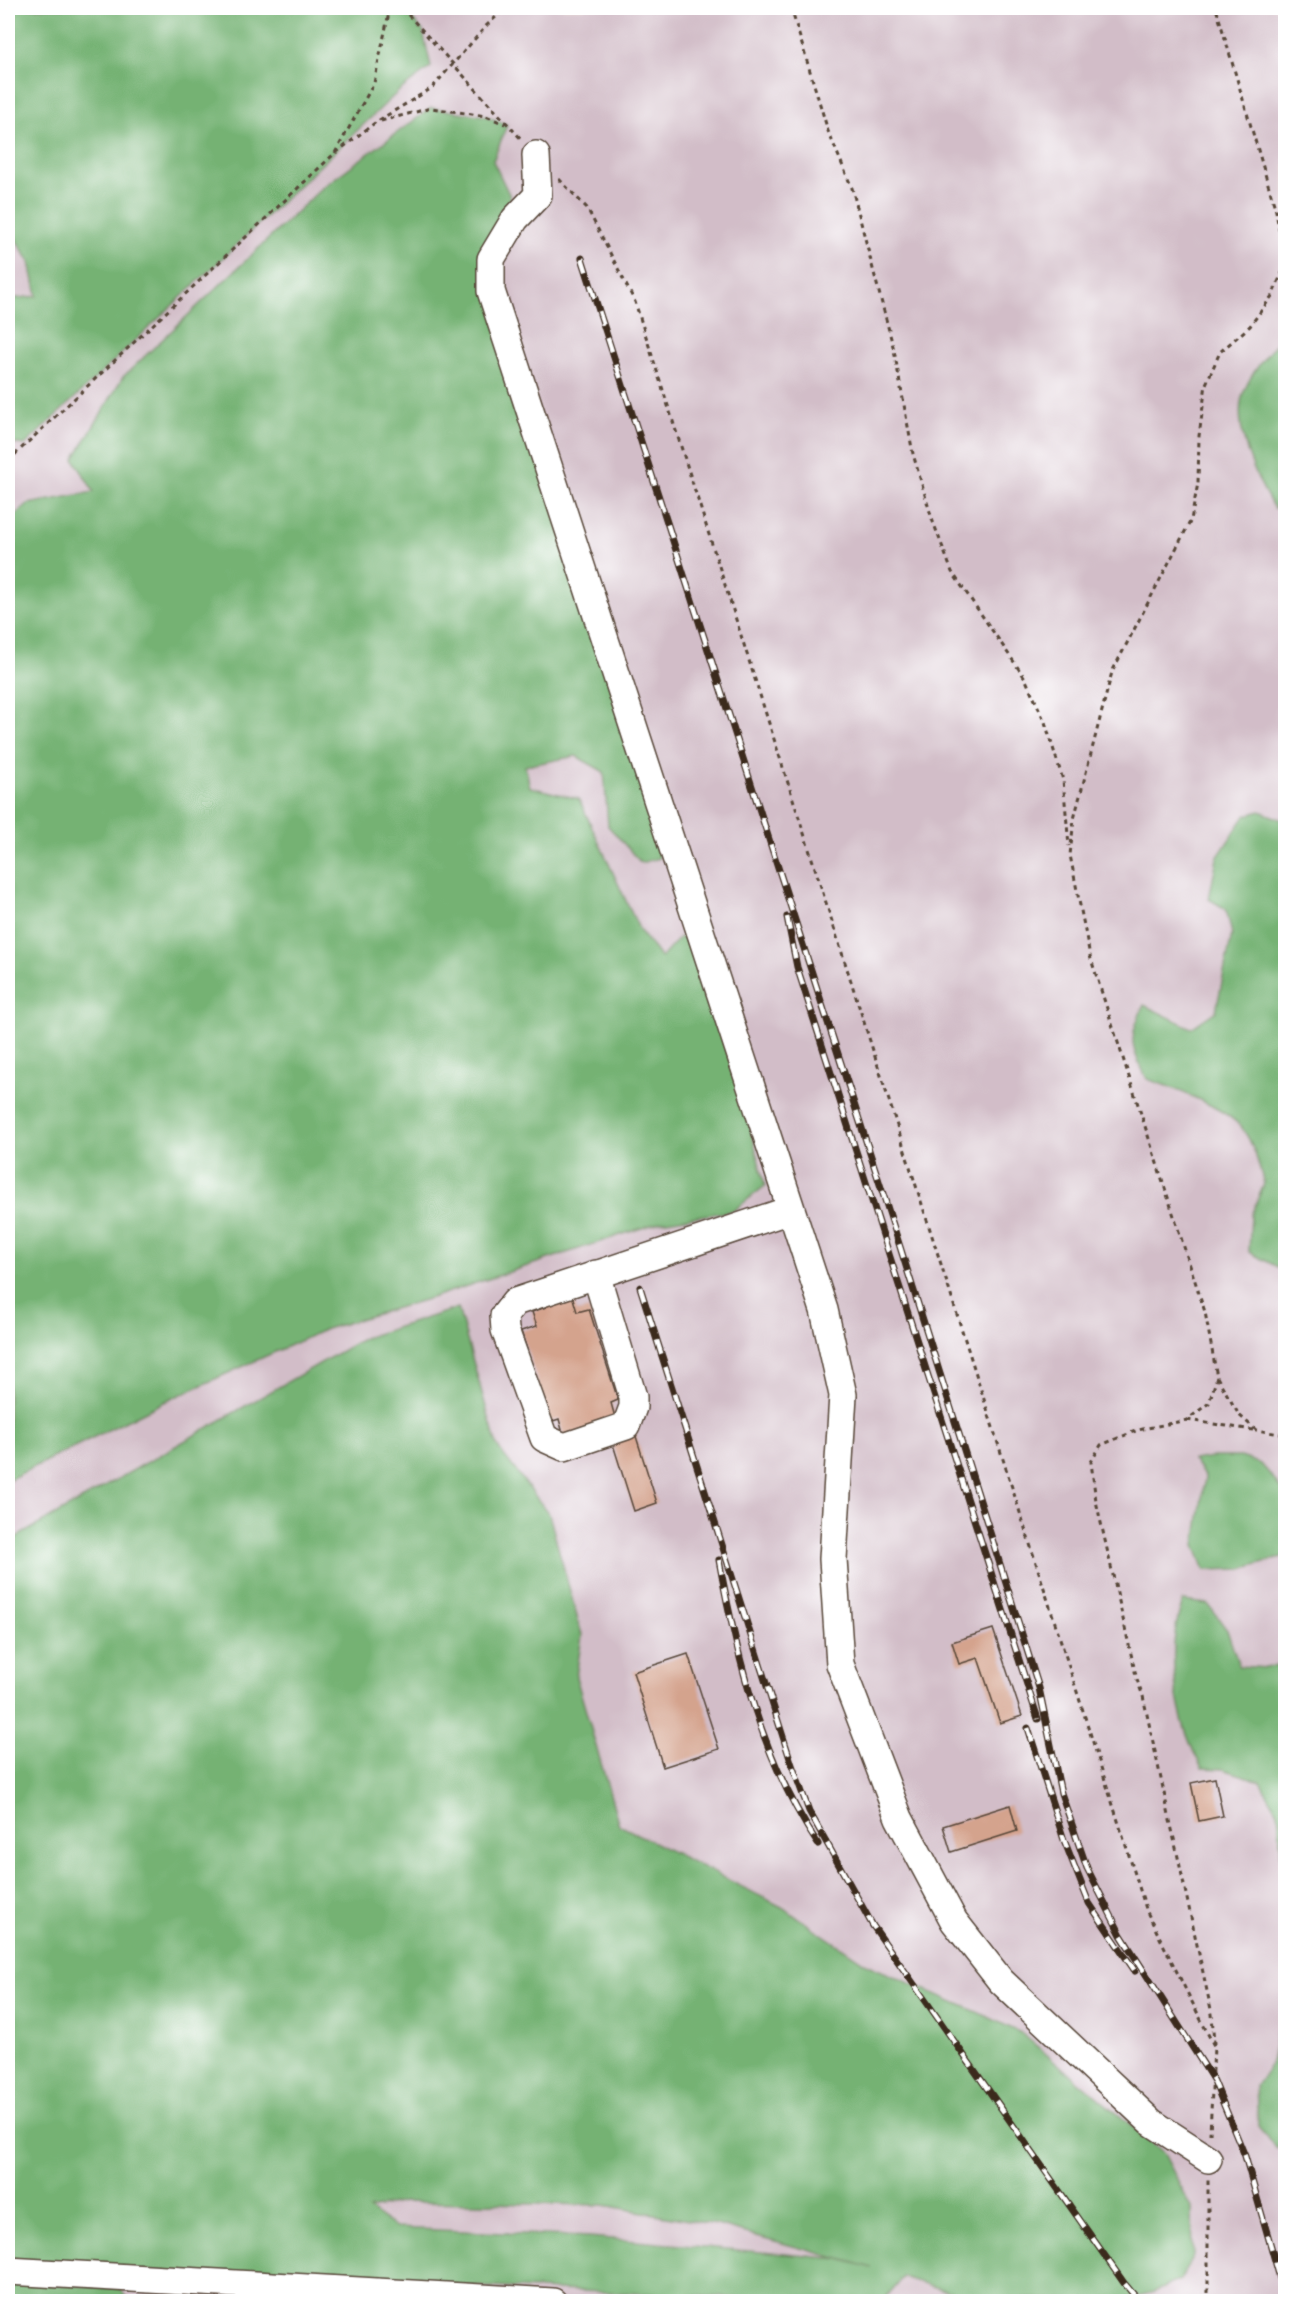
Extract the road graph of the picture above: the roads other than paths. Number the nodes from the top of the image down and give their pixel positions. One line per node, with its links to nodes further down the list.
1 (536, 155): 2 (lane)
2 (790, 1210): 3 (lane); 4 (lane)
3 (596, 1274): 3 (lane)
4 (1208, 2159)
5 (8, 2271): 6 (lane)
6 (446, 2298): 7 (lane)
7 (553, 2301)

